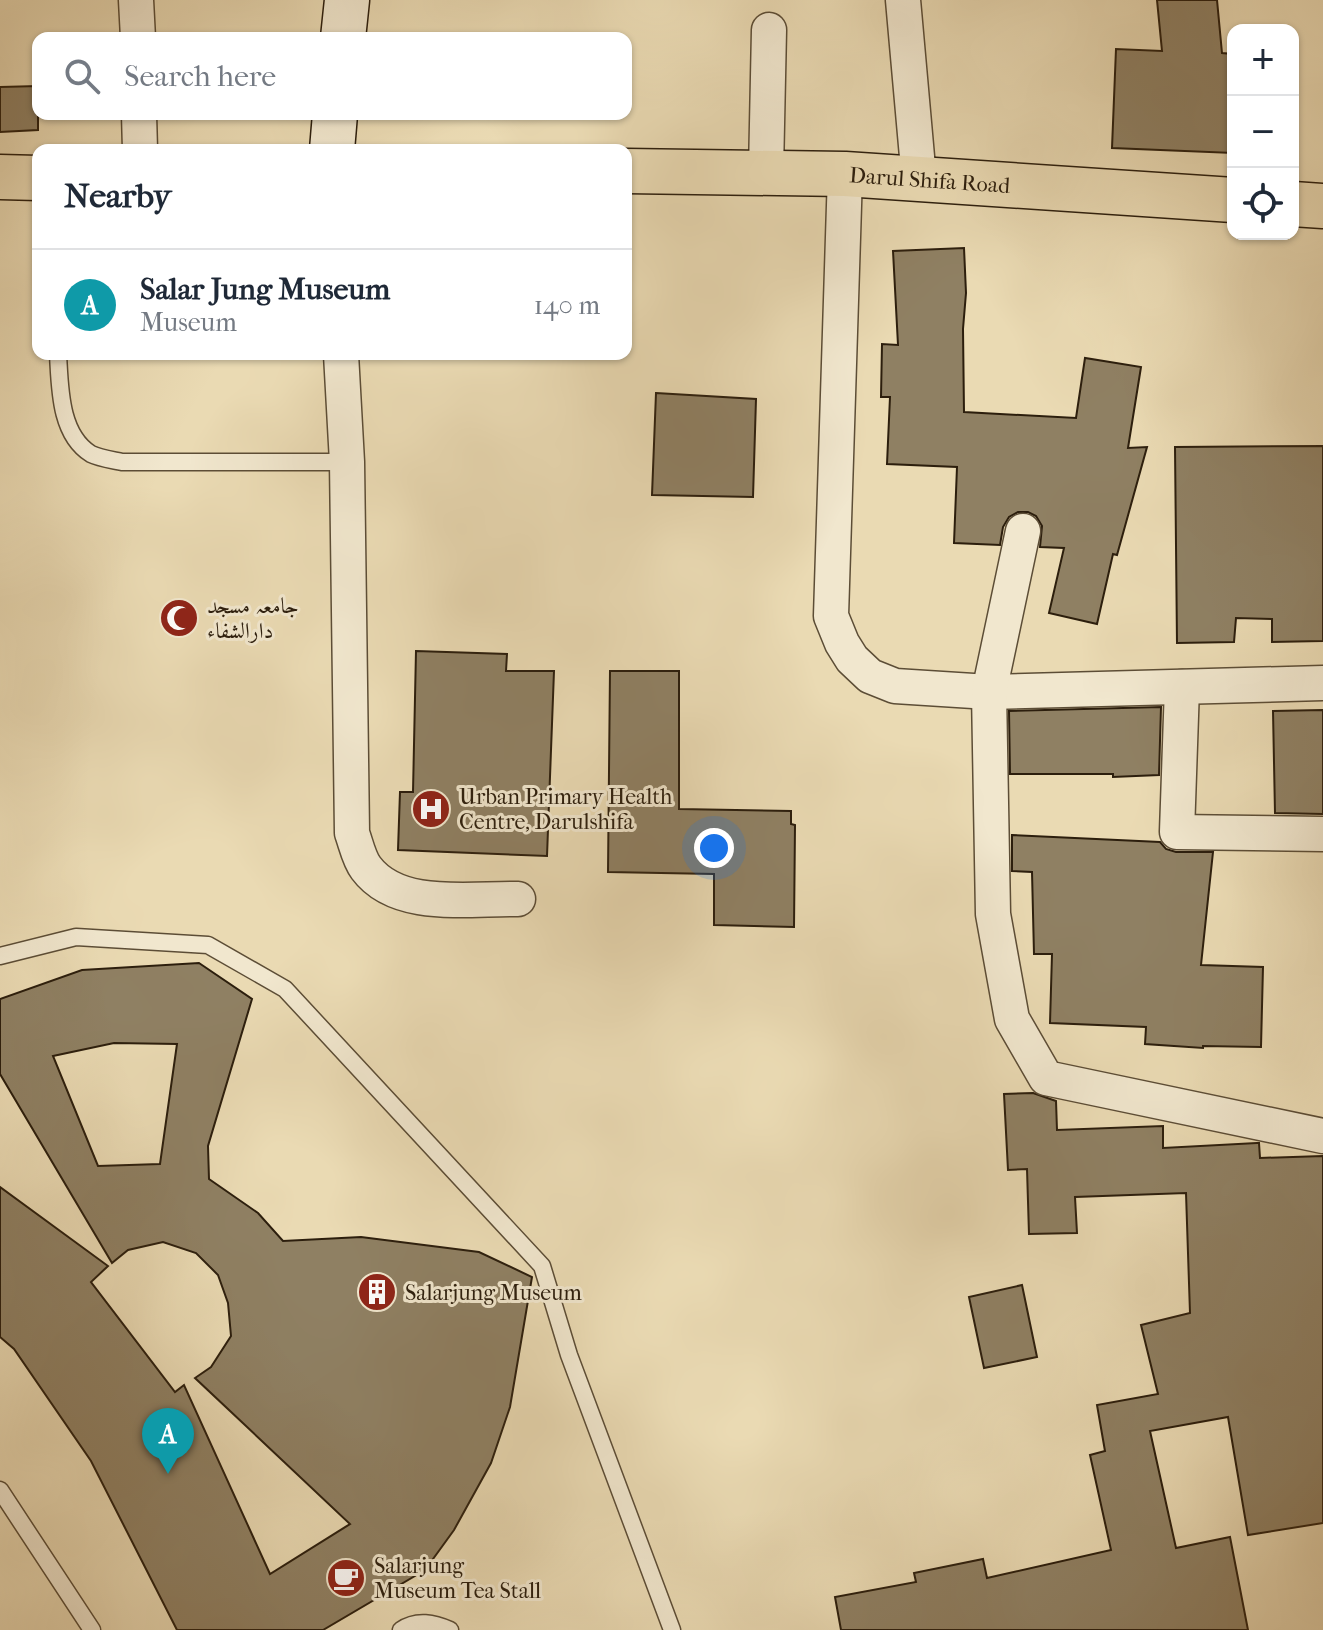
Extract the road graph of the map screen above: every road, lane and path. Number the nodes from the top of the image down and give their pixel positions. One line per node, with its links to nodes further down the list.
1 (136, 0): 5 (street)
2 (347, 0): 6 (street)
3 (903, 0): 16 (street)
4 (769, 30): 12 (street)
5 (138, 32)
6 (344, 32)
7 (139, 120): 9 (street)
8 (334, 120): 10 (street)
9 (140, 144)
10 (332, 144)
11 (632, 171): 12 (main road, Darul Shifa Road)
12 (766, 171): 13 (main road, Darul Shifa Road)
13 (845, 174): 16 (main road, Darul Shifa Road); 26 (street)
14 (0, 177): 15 (main road)
15 (32, 178)
16 (919, 179): 17 (main road, Darul Shifa Road)
17 (1227, 200)
18 (1299, 204): 19 (main road)
19 (1323, 206)
20 (58, 360): 22 (lane)
21 (341, 360): 22 (street)
22 (347, 462): 28 (street)
23 (1023, 531): 26 (street)
24 (1323, 683): 25 (street)
25 (1182, 687): 26 (street); 27 (street)
26 (989, 692): 30 (street)
27 (1323, 834)
28 (518, 899)
29 (0, 956): 35 (lane)
30 (1323, 1136)
31 (0, 1490): 32 (lane)
32 (92, 1630)
33 (401, 1630): 34 (lane)
34 (450, 1630)
35 (672, 1630)

